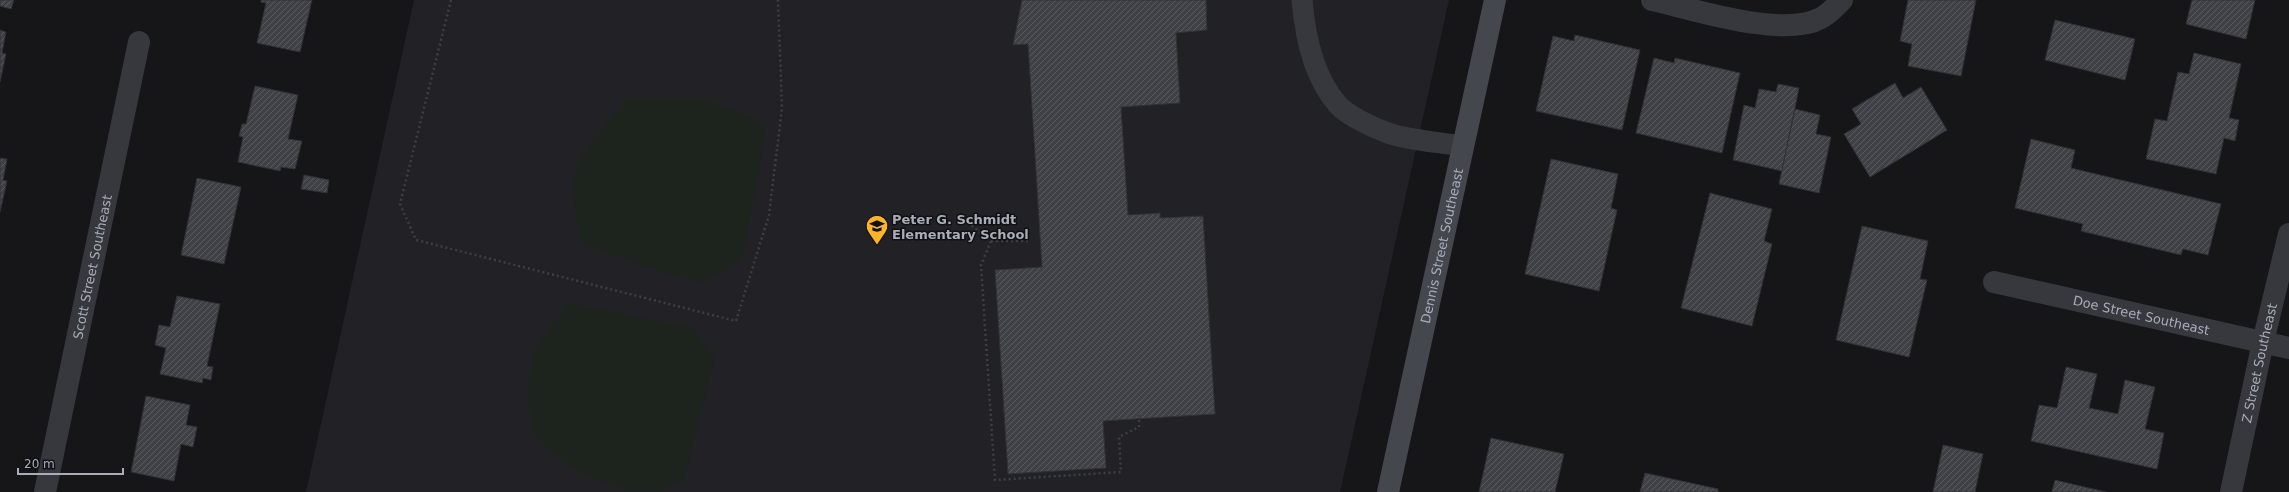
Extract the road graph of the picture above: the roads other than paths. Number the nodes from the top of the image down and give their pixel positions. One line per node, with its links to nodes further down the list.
1 (1302, 0): 6 (lane)
2 (1495, 0): 6 (street, Dennis Street Southeast)
3 (1652, 0): 4 (street)
4 (1842, 0)
5 (139, 42): 11 (street, Scott Street Southeast)
6 (1463, 146): 12 (street, Dennis Street Southeast)
7 (2289, 234): 9 (street, Z Street Southeast)
8 (1994, 282): 9 (street, Doe Street Southeast)
9 (2263, 342): 10 (street, Doe Street Southeast); 13 (street, Z Street Southeast)
10 (2289, 348)
11 (44, 492)
12 (1388, 492)
13 (2230, 492)

